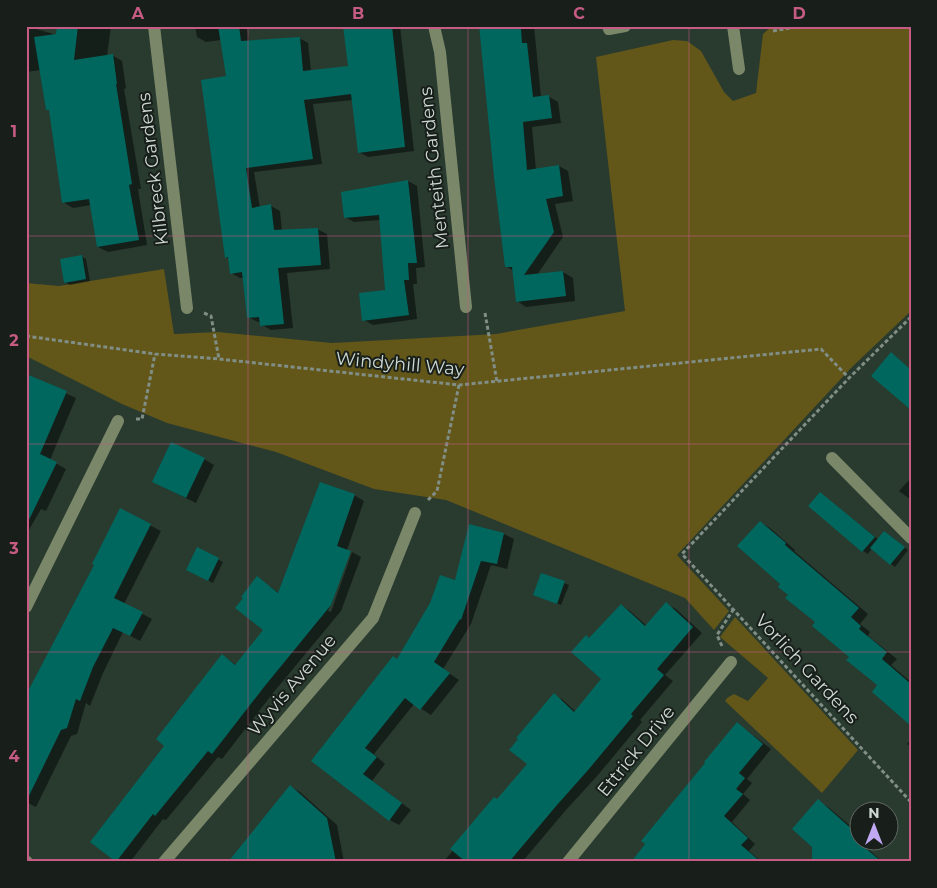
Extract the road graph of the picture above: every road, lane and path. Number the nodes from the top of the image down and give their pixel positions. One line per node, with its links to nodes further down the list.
1 (154, 26): 9 (street, Kilbreck Gardens)
2 (434, 26): 10 (street, Menteith Gardens)
3 (608, 26): 4 (street)
4 (625, 26)
5 (733, 26): 8 (street)
6 (802, 26): 7 (path)
7 (773, 31)
8 (739, 69)
9 (186, 308): 14 (path)
10 (466, 308): 16 (path)
11 (911, 317): 15 (path)
12 (26, 336): 13 (path, Windyhill Way)
13 (154, 354): 14 (path, Windyhill Way); 18 (path)
14 (219, 359): 17 (path, Windyhill Way)
15 (849, 378): 16 (path, Windyhill Way); 23 (path, Vorlich Gardens)
16 (497, 382): 17 (path, Windyhill Way)
17 (459, 386): 20 (path)
18 (118, 421): 22 (street)
19 (832, 458): 21 (street)
20 (415, 513): 26 (street, Wyvis Avenue)
21 (911, 538)
22 (26, 607)
23 (733, 610): 24 (path); 25 (path, Vorlich Gardens)
24 (731, 662): 27 (street, Ettrick Drive)
25 (911, 802)
26 (164, 862)
27 (568, 862)

